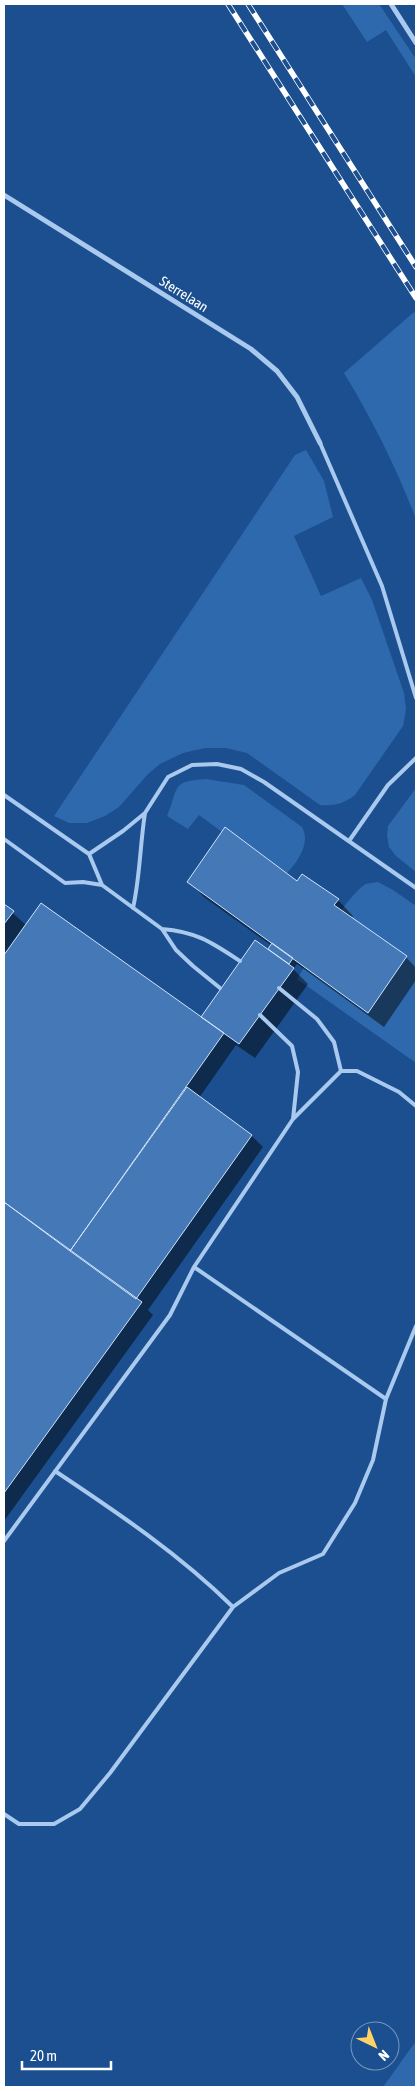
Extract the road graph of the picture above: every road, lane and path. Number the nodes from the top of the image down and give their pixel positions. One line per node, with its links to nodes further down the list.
1 (391, 4): 2 (street)
2 (416, 43)
3 (4, 195): 4 (street, Sterrelaan)
4 (320, 443): 5 (lane)
5 (416, 698)
6 (416, 758): 10 (lane)
7 (4, 795): 11 (lane)
8 (145, 814): 10 (lane); 11 (lane); 14 (lane)
9 (4, 838): 12 (lane)
10 (349, 842): 13 (lane)
11 (89, 854): 12 (lane)
12 (102, 885): 14 (lane)
13 (416, 888)
14 (133, 908): 15 (lane)
15 (162, 929): 16 (lane); 17 (lane)
16 (240, 961)
17 (220, 988)
18 (278, 988): 20 (lane)
19 (260, 1015): 22 (lane)
20 (341, 1070): 21 (lane); 22 (lane)
21 (416, 1106)
22 (293, 1119): 23 (lane)
23 (194, 1267): 25 (lane); 26 (lane)
24 (416, 1326): 25 (lane)
25 (386, 1399): 28 (lane)
26 (56, 1471): 27 (lane); 28 (lane)
27 (4, 1541)
28 (233, 1607): 29 (lane)
29 (4, 1814)

